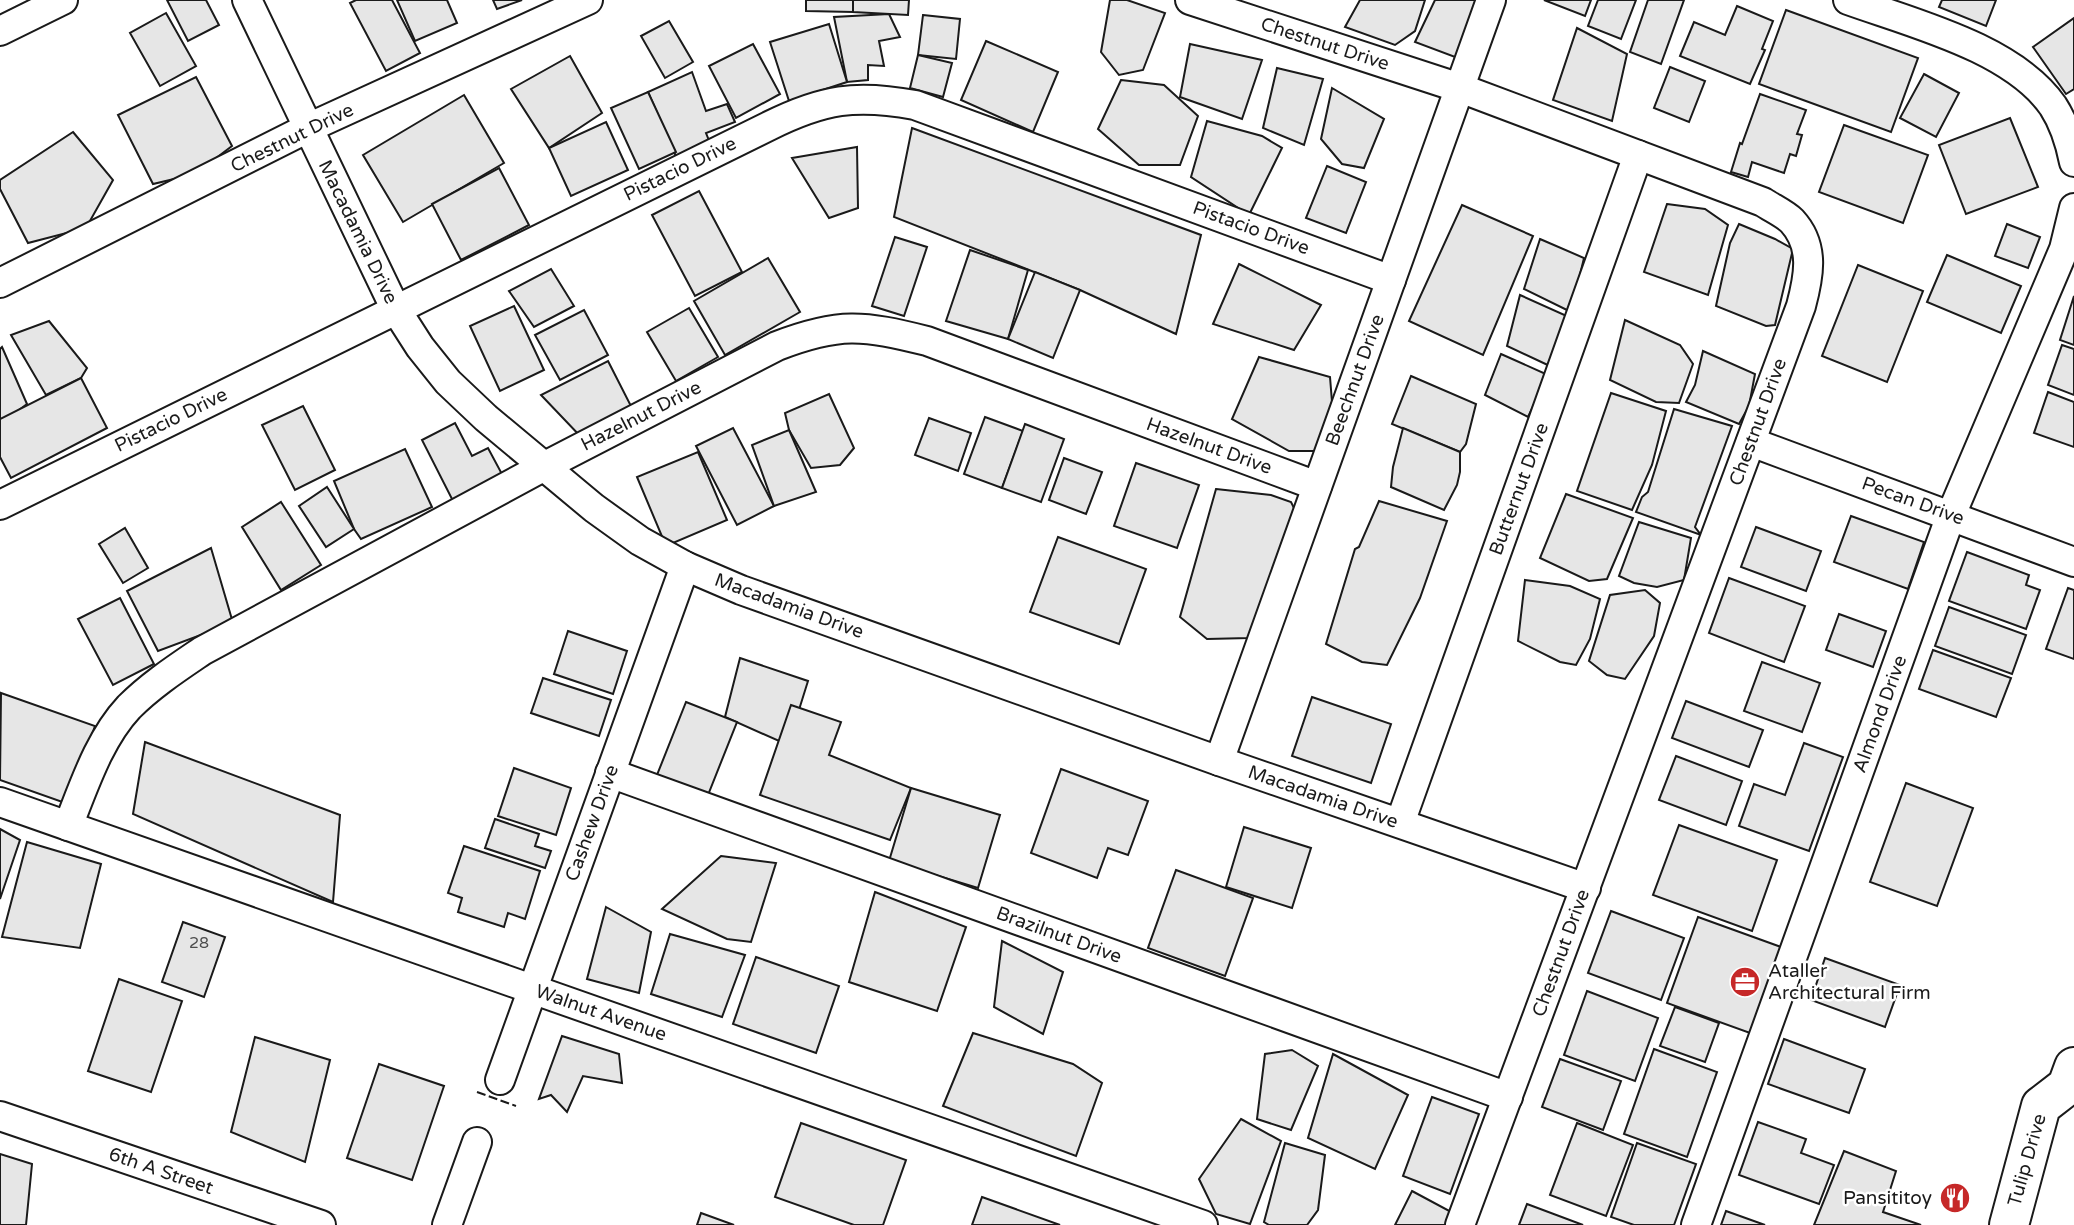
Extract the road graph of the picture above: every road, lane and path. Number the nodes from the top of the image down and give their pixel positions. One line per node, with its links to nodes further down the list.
1 (63, 0): 7 (street)
2 (247, 0): 9 (street, Macadamia Drive)
3 (588, 0): 9 (street, Chestnut Drive)
4 (1190, 0): 8 (street, Chestnut Drive)
5 (1491, 0): 8 (street, Beechnut Drive)
6 (1848, 0): 11 (street)
7 (0, 31)
8 (1460, 88): 10 (street, Chestnut Drive); 13 (street, Beechnut Drive)
9 (308, 128): 14 (street, Chestnut Drive); 15 (street, Macadamia Drive)
10 (1638, 155): 16 (street, Chestnut Drive); 26 (street, Butternut Drive)
11 (2074, 162)
12 (2074, 208): 20 (street, Almond Drive)
13 (1391, 279): 15 (street, Pistacio Drive); 18 (street, Beechnut Drive)
14 (0, 283)
15 (395, 308): 17 (street, Macadamia Drive); 19 (street, Pistacio Drive)
16 (1751, 442): 20 (street, Pecan Drive); 28 (street, Chestnut Drive)
17 (543, 467): 18 (street, Hazelnut Drive); 22 (street, Macadamia Drive); 27 (street, Hazelnut Drive)
18 (1317, 486): 23 (street, Beechnut Drive)
19 (0, 505)
20 (1951, 515): 21 (street, Pecan Drive); 39 (street, Almond Drive)
21 (2074, 562)
22 (685, 566): 23 (street, Macadamia Drive); 24 (street, Cashew Drive)
23 (1219, 761): 26 (street, Macadamia Drive)
24 (610, 774): 29 (street, Cashew Drive); 32 (street, Brazilnut Drive)
25 (0, 802): 27 (street, Walnut Avenue)
26 (1400, 823): 28 (street, Macadamia Drive)
27 (68, 826): 29 (street, Walnut Avenue)
28 (1586, 888): 32 (street, Chestnut Drive)
29 (532, 989): 31 (street, Cashew Drive); 37 (street, Walnut Avenue)
30 (2074, 1067): 40 (main road, Tulip Drive)
31 (500, 1080)
32 (1508, 1097): 38 (street, Chestnut Drive)
33 (0, 1116): 35 (street, 6th A Street)
34 (477, 1142): 36 (street)
35 (321, 1225)
36 (447, 1225)
37 (1203, 1225)
38 (1460, 1225)
39 (1696, 1225)
40 (2009, 1225)

